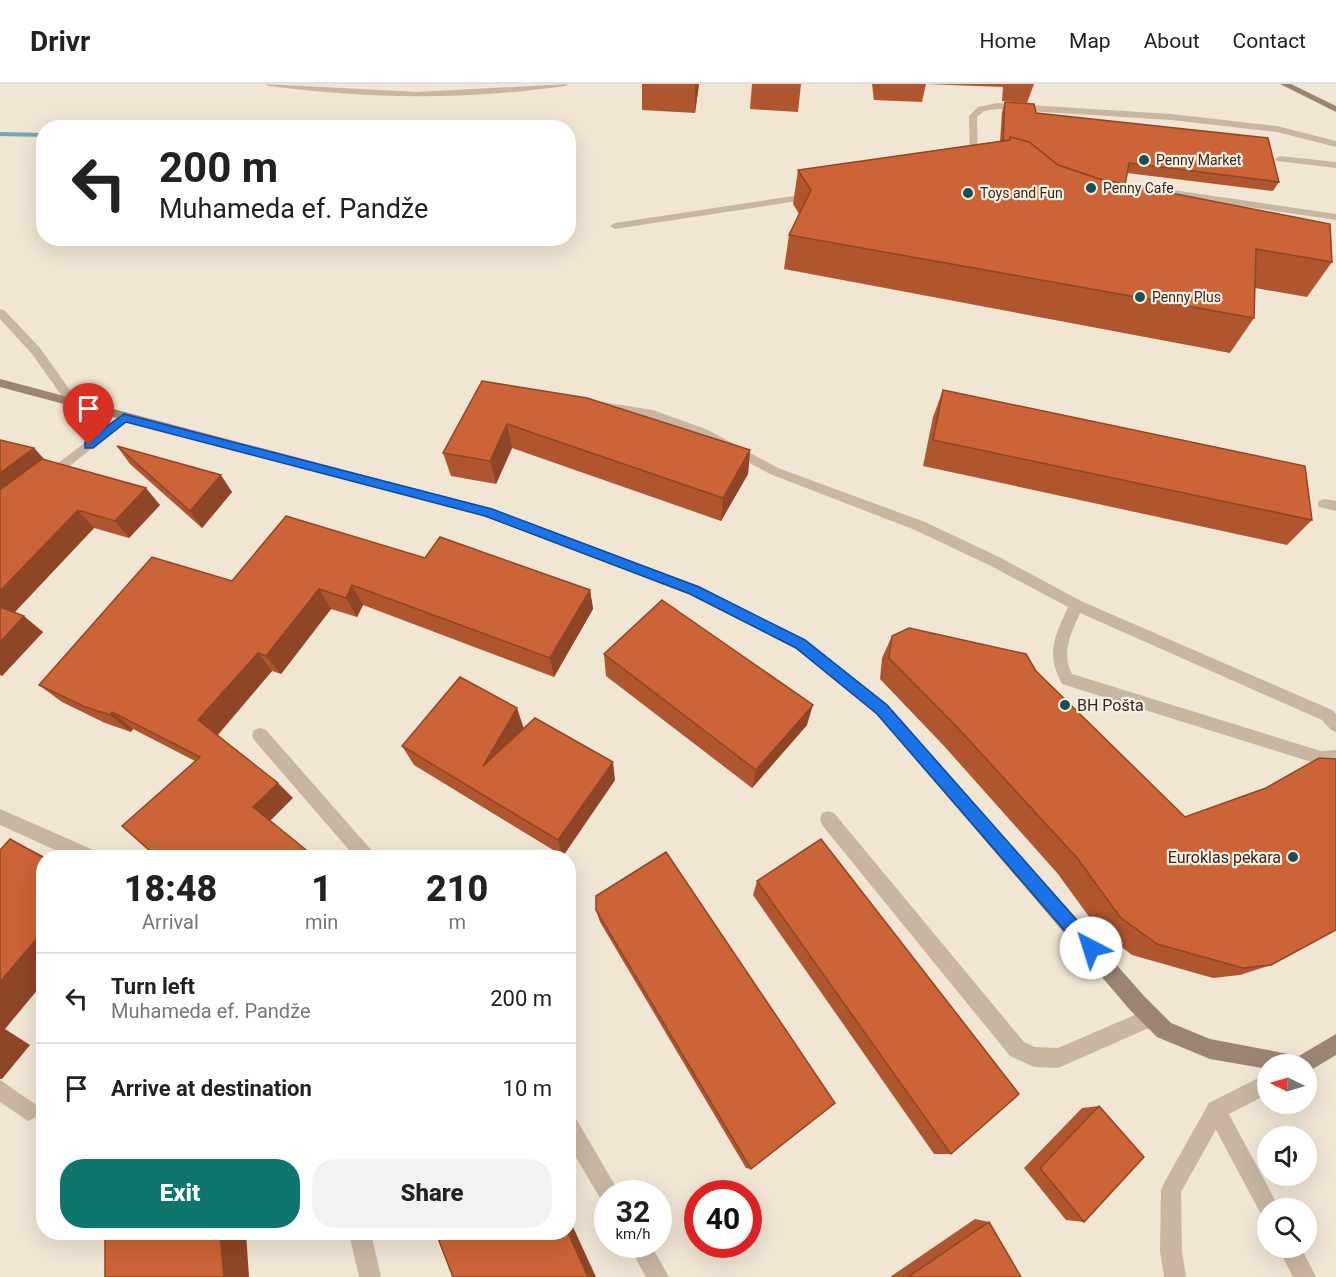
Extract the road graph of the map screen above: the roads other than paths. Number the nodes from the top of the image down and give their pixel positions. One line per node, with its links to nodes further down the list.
1 (269, 84): 2 (street)
2 (565, 84)
3 (1284, 84): 4 (street)
4 (1336, 109)
5 (1336, 144): 8 (street)
6 (1280, 159): 7 (street)
7 (1336, 165)
8 (965, 173)
9 (825, 194): 12 (street)
10 (1150, 213): 11 (street)
11 (1336, 217)
12 (615, 226)
13 (0, 312): 15 (street)
14 (0, 383): 15 (street)
15 (73, 403): 17 (street)
16 (587, 403): 19 (street)
17 (124, 417): 18 (street); 27 (street)
18 (36, 487)
19 (1076, 605): 20 (street); 22 (street)
20 (1336, 725)
21 (261, 735): 26 (street)
22 (1336, 757)
23 (0, 817): 25 (street)
24 (828, 819): 27 (street)
25 (74, 850)
26 (360, 850)
27 (1151, 1017): 30 (street)
28 (1336, 1044): 29 (street)
29 (1317, 1056)
30 (1257, 1058)
31 (1257, 1089): 33 (street)
32 (0, 1090): 34 (street)
33 (1216, 1110): 37 (street); 43 (street)
34 (28, 1111)
35 (576, 1138): 36 (street)
36 (601, 1180)
37 (1263, 1198)
38 (362, 1240): 41 (street)
39 (647, 1258): 42 (street)
40 (1295, 1258): 44 (street)
41 (370, 1277)
42 (658, 1277)
43 (1175, 1277)
44 (1305, 1277)

